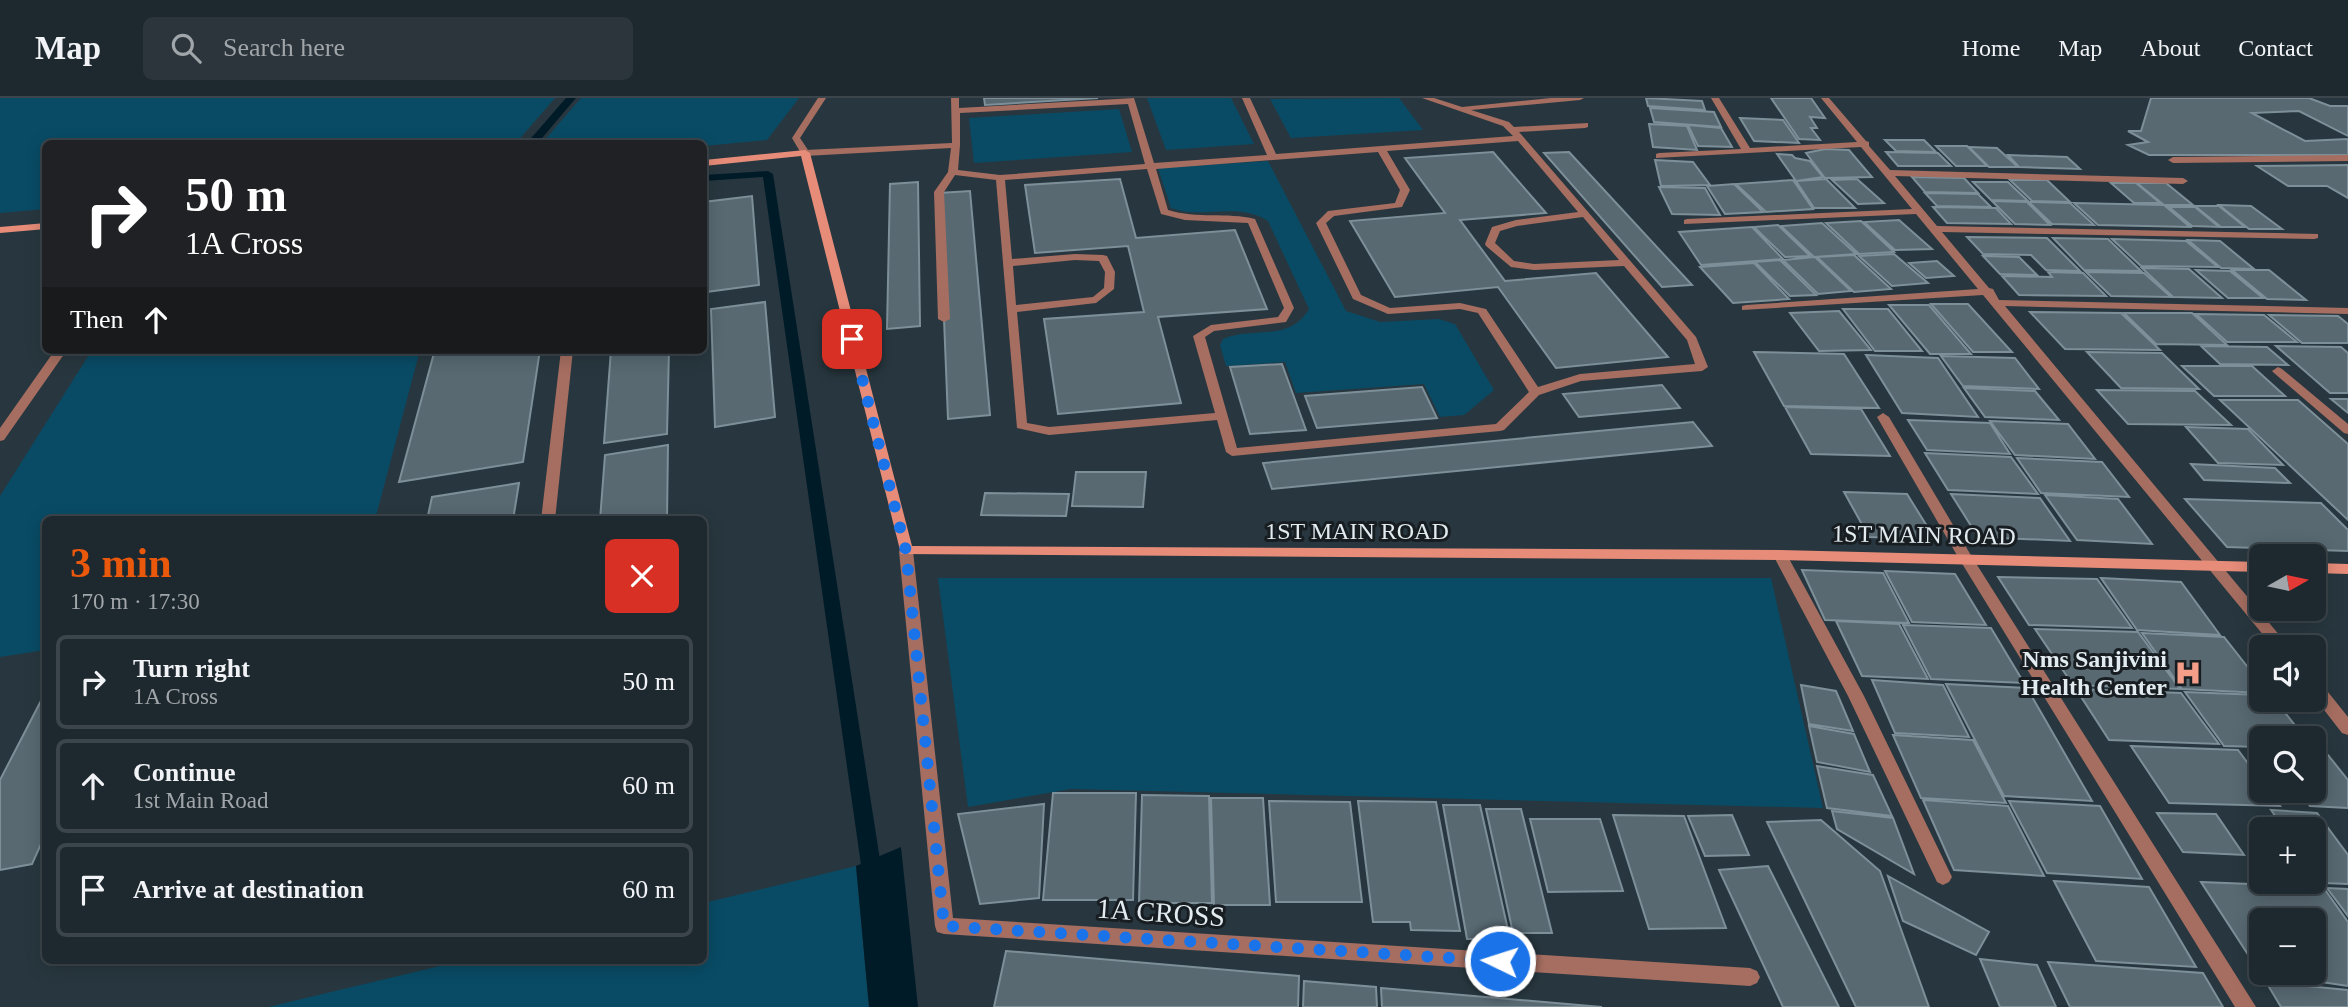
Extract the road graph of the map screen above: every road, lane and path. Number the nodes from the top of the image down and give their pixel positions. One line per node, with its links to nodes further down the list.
1 (822, 98): 17 (street)
2 (955, 98): 10 (street)
3 (1246, 98): 19 (street)
4 (1426, 98): 9 (street)
5 (1580, 98): 9 (street)
6 (1715, 98): 16 (street)
7 (1825, 98): 13 (street)
8 (1131, 99): 10 (street); 23 (street)
9 (1457, 108): 12 (street)
10 (955, 111): 14 (street)
11 (1585, 125): 12 (street)
12 (1516, 134): 15 (street); 29 (street)
13 (1866, 144): 16 (street); 25 (street)
14 (956, 145): 17 (street); 24 (street)
15 (1381, 149): 19 (street); 46 (street)
16 (1747, 151): 18 (street)
17 (806, 153): 22 (street); 52 (street)
18 (1659, 156)
19 (1273, 157): 23 (street)
20 (2348, 158): 21 (street)
21 (2173, 160)
22 (707, 163)
23 (1152, 166): 26 (street); 47 (street)
24 (953, 172): 26 (street); 42 (street)
25 (1890, 173): 27 (street); 28 (street)
26 (1000, 178): 35 (street)
27 (2183, 181)
28 (1921, 211): 30 (street); 32 (street)
29 (1586, 215): 36 (street); 36 (street)
30 (1687, 222)
31 (42, 226): 33 (street)
32 (1937, 229): 34 (street); 37 (street)
33 (0, 230)
34 (2314, 236)
35 (1007, 263): 40 (street); 40 (street)
36 (1627, 263): 46 (street)
37 (1989, 291): 38 (street); 39 (street)
38 (1997, 303): 41 (street); 55 (street)
39 (1746, 308)
40 (1012, 309): 47 (street)
41 (2348, 311)
42 (944, 318)
43 (58, 354): 50 (street)
44 (567, 354): 51 (street)
45 (2277, 371): 49 (street)
46 (1535, 392): 47 (street)
47 (1222, 416)
48 (1883, 417): 54 (street)
49 (2348, 430)
50 (0, 437)
51 (548, 516)
52 (906, 551): 53 (street, 1ST MAIN ROAD); 63 (street, 1A CROSS)
53 (1780, 555): 54 (street, 1ST MAIN ROAD); 62 (street)
54 (1965, 557): 55 (street, 1ST MAIN ROAD); 64 (street)
55 (2217, 566): 56 (street, 1ST MAIN ROAD); 59 (street)
56 (2249, 567)
57 (2326, 568): 58 (street)
58 (2348, 569)
59 (2273, 635)
60 (2326, 701): 61 (street)
61 (2348, 729)
62 (1943, 877)
63 (1749, 977)
64 (2246, 1007)

